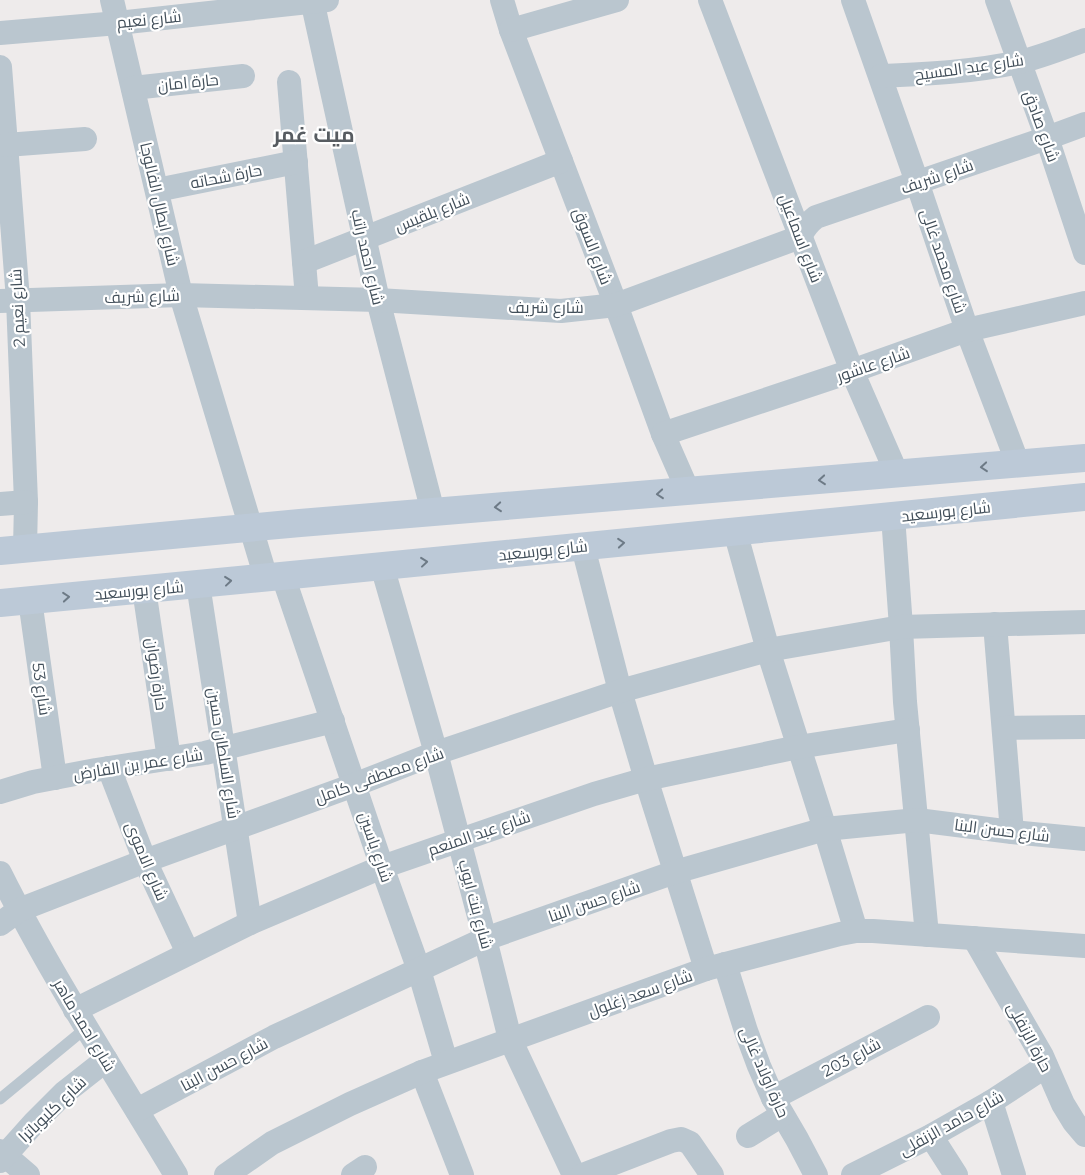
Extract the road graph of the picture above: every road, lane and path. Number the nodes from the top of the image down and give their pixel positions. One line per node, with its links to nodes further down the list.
1 (112, 0): 8 (street, شارع ابطال الفالوجا)
2 (502, 0): 9 (street, شارع السوق)
3 (617, 0): 9 (street)
4 (710, 0): 26 (street, شارع اسماعيل)
5 (853, 0): 15 (street, شارع محمد غالى)
6 (997, 0): 12 (street, شارع صادق)
7 (317, 1): 8 (street, شارع نعيم); 27 (street, شارع احمد راتب)
8 (118, 23): 10 (street, شارع نعيم); 17 (street, شارع ابطال الفالوجا)
9 (511, 30): 22 (street, شارع السوق)
10 (0, 33)
11 (1085, 40): 12 (street, شارع عبد المسيح)
12 (1019, 62): 15 (street, شارع عبد المسيح); 19 (street, شارع صادق)
13 (0, 67): 21 (street, شارع نعيم 2)
14 (243, 76): 17 (street, حارة امان)
15 (881, 76): 24 (street, شارع محمد غالى)
16 (289, 82): 23 (street)
17 (133, 88): 25 (street, شارع ابطال الفالوجا)
18 (1085, 124): 19 (street, شارع شريف)
19 (1048, 138): 24 (street, شارع شريف); 28 (street, شارع صادق)
20 (85, 139): 21 (street)
21 (6, 146): 33 (street, شارع نعيم 2)
22 (561, 161): 27 (street, شارع بلقيس); 35 (street, شارع السوق)
23 (296, 162): 25 (street, حارة شحاته); 29 (street)
24 (918, 182): 26 (street, شارع شريف); 36 (street, شارع محمد غالى)
25 (156, 190): 30 (street, شارع ابطال الفالوجا)
26 (800, 237): 35 (street, شارع شريف); 37 (street, شارع اسماعيل)
27 (364, 239): 29 (street, شارع بلقيس); 32 (street, شارع احمد راتب)
28 (1085, 253)
29 (304, 262): 31 (street)
30 (181, 295): 31 (street, شارع شريف); 33 (street, شارع شريف); 48 (street, شارع ابطال الفالوجا)
31 (307, 298): 32 (street, شارع شريف)
32 (378, 300): 35 (street, شارع شريف); 46 (street, شارع احمد راتب)
33 (9, 301): 44 (street, شارع نعيم 2)
34 (1085, 302): 36 (street, شارع عاشور)
35 (616, 304): 38 (street, شارع السوق)
36 (968, 330): 37 (street, شارع عاشور); 40 (street, شارع محمد غالى)
37 (852, 371): 38 (street, شارع عاشور); 41 (street, شارع اسماعيل)
38 (663, 434): 42 (street, شارع السوق)
39 (1085, 458): 40 (street)
40 (1018, 464): 41 (street, one-way to 41)
41 (897, 474): 42 (street, one-way to 42)
42 (688, 491): 46 (street, one-way to 46)
43 (1085, 497): 47 (street, شارع بورسعيد)
44 (26, 502): 45 (street); 51 (street, شارع نعيم 2)
45 (0, 504)
46 (433, 512): 48 (street)
47 (893, 516): 49 (street, شارع بورسعيد); 60 (street)
48 (250, 527): 51 (street); 53 (street, شارع ابطال الفالوجا)
49 (735, 531): 50 (street, شارع بورسعيد, one-way to 49); 61 (street)
50 (583, 546): 52 (street, شارع بورسعيد, one-way to 50); 62 (street, حارة اولاد غالى)
51 (13, 550)
52 (382, 566): 53 (street, شارع بورسعيد); 69 (street, شارع بنت ايوب)
53 (274, 577): 54 (street, شارع بورسعيد, one-way to 53); 63 (street, شارع ياسين)
54 (198, 584): 55 (street, شارع بورسعيد); 68 (street, شارع السلطان حسين)
55 (144, 589): 56 (street, شارع بورسعيد, one-way to 55); 70 (street, حارة رضوان)
56 (30, 600): 57 (street, شارع بورسعيد); 72 (street, شارع 53)
57 (0, 603)
58 (1085, 622): 59 (street, شارع مصطفى كامل)
59 (995, 624): 60 (street, شارع مصطفى كامل); 65 (street)
60 (901, 628): 61 (street, شارع مصطفى كامل); 66 (street)
61 (768, 650): 62 (street, شارع مصطفى كامل); 67 (street)
62 (620, 691): 69 (street, شارع مصطفى كامل); 73 (street, حارة اولاد غالى)
63 (333, 721): 68 (street, شارع عمر بن الفارض); 74 (street, شارع ياسين)
64 (1085, 727): 65 (street)
65 (1004, 728): 79 (street)
66 (908, 730): 67 (street, شارع عبد المنعم); 76 (street)
67 (798, 747): 73 (street, شارع عبد المنعم); 78 (street)
68 (224, 749): 70 (street, شارع عمر بن الفارض); 77 (street, شارع السلطان حسين)
69 (436, 753): 74 (street, شارع مصطفى كامل); 81 (street, شارع بنت ايوب)
70 (169, 759): 71 (street, شارع عمر بن الفارض)
71 (109, 768): 72 (street, شارع عمر بن الفارض); 82 (street, شارع الاموى)
72 (55, 778): 75 (street, شارع عمر بن الفارض)
73 (646, 779): 81 (street, شارع عبد المنعم); 84 (street, حارة اولاد غالى)
74 (354, 785): 77 (street, شارع مصطفى كامل); 83 (street, شارع ياسين)
75 (0, 792)
76 (917, 820): 78 (street, شارع حسن البنا); 79 (street, شارع حسن البنا); 89 (street)
77 (236, 827): 82 (street, شارع مصطفى كامل); 87 (street, شارع السلطان حسين)
78 (825, 829): 84 (street, شارع حسن البنا); 88 (street)
79 (1012, 832): 80 (street, شارع حسن البنا)
80 (1085, 839)
81 (459, 840): 83 (street, شارع عبد المنعم); 91 (street, شارع بنت ايوب)
82 (145, 861): 86 (street, شارع مصطفى كامل); 93 (street, شارع الاموى)
83 (382, 867): 87 (street, شارع عبد المنعم); 95 (street, شارع ياسين)
84 (675, 872): 91 (street, شارع حسن البنا); 94 (street, حارة اولاد غالى)
85 (0, 873): 86 (street, شارع احمد ماهر)
86 (7, 914): 97 (street, شارع احمد ماهر)
87 (250, 923): 93 (street, شارع عبد المنعم)
88 (856, 931): 89 (street, شارع سعد زغلول); 94 (street, شارع سعد زغلول)
89 (927, 935): 90 (street, شارع سعد زغلول)
90 (974, 938): 92 (street, شارع سعد زغلول); 101 (street, حارة الزنفلى)
91 (485, 939): 95 (street, شارع حسن البنا); 98 (street, شارع بنت ايوب)
92 (1085, 946)
93 (188, 954): 97 (street, شارع عبد المنعم)
94 (715, 967): 98 (street, شارع سعد زغلول); 105 (street, حارة اولاد غالى)
95 (419, 970): 100 (street, شارع ياسين); 106 (street, شارع حسن البنا)
96 (928, 1017): 105 (street, شارع 203)
97 (80, 1019): 99 (street, شارع احمد ماهر); 103 (lane)
98 (510, 1039): 100 (street, شارع سعد زغلول); 115 (street, شارع بنت ايوب)
99 (106, 1060): 106 (street, شارع احمد ماهر); 110 (street, شارع كليوباترا)
100 (446, 1062): 102 (street, شارع سعد زغلول)
101 (1046, 1066): 104 (street, شارع حامد الزنفلى); 107 (street, حارة الزنفلى)
102 (422, 1072): 113 (street, شارع سعد زغلول); 114 (street)
103 (0, 1099)
104 (991, 1102): 109 (street, شارع حامد الزنفلى); 121 (street)
105 (778, 1106): 108 (street, شارع 203); 118 (street, حارة اولاد غالى)
106 (137, 1110): 112 (street, شارع احمد ماهر)
107 (1085, 1134)
108 (748, 1136)
109 (931, 1136): 119 (street, شارع حامد الزنفلى); 120 (street)
110 (2, 1156): 111 (street)
111 (28, 1175)
112 (176, 1175)
113 (226, 1175)
114 (462, 1175)
115 (574, 1175)
116 (583, 1175): 117 (street)
117 (712, 1175)
118 (816, 1175)
119 (853, 1175)
120 (956, 1175)
121 (1014, 1175)

